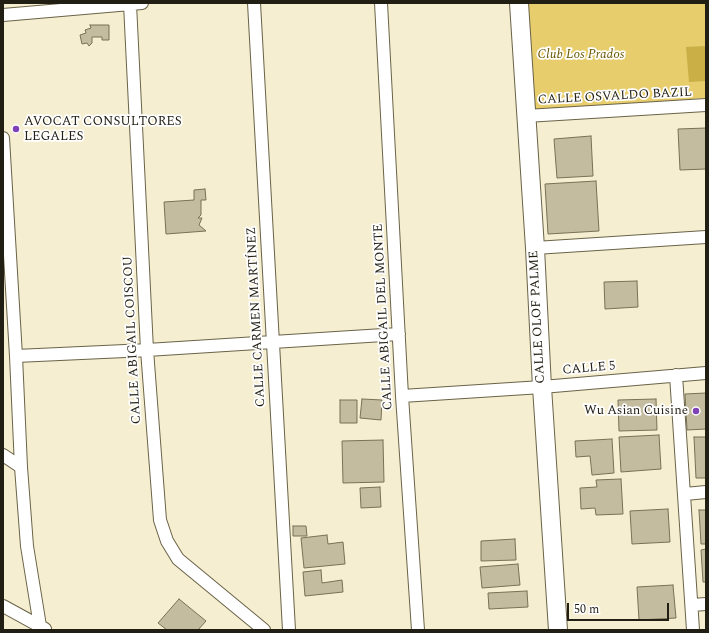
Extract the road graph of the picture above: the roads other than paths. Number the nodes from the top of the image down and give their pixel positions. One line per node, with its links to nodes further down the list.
1 (254, 3): 12 (street, CALLE CARMEN MARTÍNEZ)
2 (381, 3): 11 (street, CALLE ABIGAIL DEL MONTE)
3 (519, 3): 7 (street, CALLE OLOF PALME)
4 (136, 4): 5 (street); 13 (street, CALLE ABIGAIL COISCOU)
5 (3, 15)
6 (706, 106): 7 (street, CALLE OSVALDO BAZIL)
7 (526, 116): 10 (street, CALLE OLOF PALME)
8 (3, 138): 14 (street)
9 (706, 237): 10 (street)
10 (535, 248): 17 (street, CALLE OLOF PALME)
11 (399, 334): 12 (street); 18 (street, CALLE ABIGAIL DEL MONTE)
12 (272, 342): 13 (street); 28 (street, CALLE CARMEN MARTÍNEZ)
13 (147, 350): 14 (street); 27 (street, CALLE ABIGAIL COISCOU)
14 (16, 356): 20 (street)
15 (706, 373): 16 (street, CALLE 5)
16 (676, 375): 17 (street, CALLE 5); 22 (street)
17 (542, 387): 18 (street, CALLE 5); 30 (street, CALLE OLOF PALME)
18 (402, 396): 29 (street, CALLE ABIGAIL DEL MONTE)
19 (3, 455): 20 (street)
20 (21, 467): 26 (street)
21 (706, 492): 22 (street)
22 (685, 494): 24 (street)
23 (706, 604): 24 (street)
24 (692, 605): 31 (street)
25 (3, 606): 26 (street)
26 (43, 628)
27 (264, 630)
28 (289, 630)
29 (418, 630)
30 (558, 630)
31 (694, 630)

